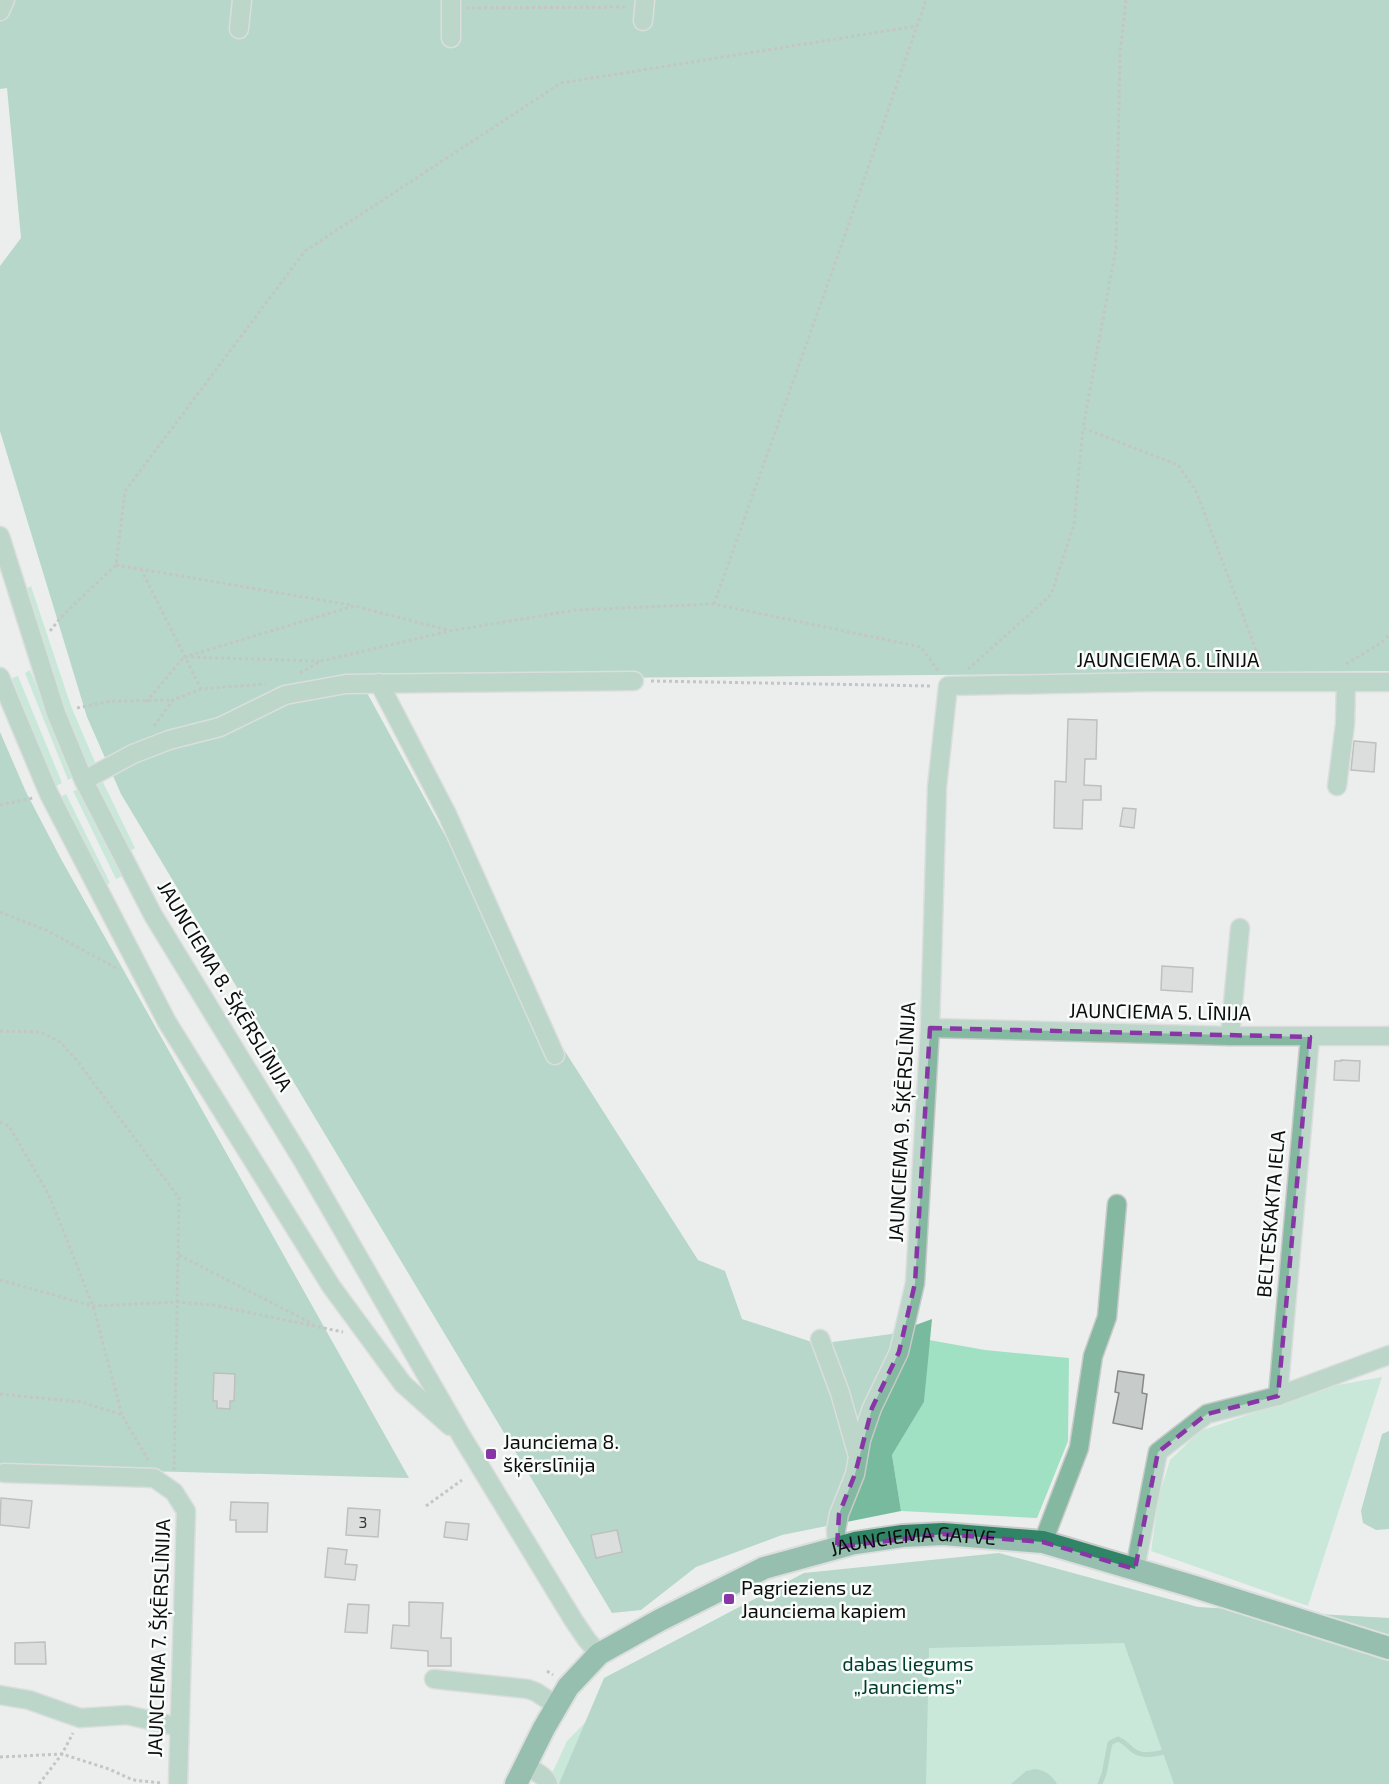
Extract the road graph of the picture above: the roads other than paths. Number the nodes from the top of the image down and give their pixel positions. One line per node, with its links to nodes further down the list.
1 (5, 0): 4 (street)
2 (242, 0): 5 (street)
3 (451, 4): 6 (street)
4 (0, 11)
5 (240, 29)
6 (451, 38)
7 (0, 536): 26 (street, JAUNCIEMA 8. ŠĶĒRSLĪNIJA)
8 (1345, 673): 11 (street, JAUNCIEMA 6. LĪNIJA); 13 (street, JAUNCIEMA 6. LĪNIJA); 15 (street)
9 (0, 677): 26 (street, JAUNCIEMA 8. ŠĶĒRSLĪNIJA)
10 (634, 681): 12 (street)
11 (1389, 682)
12 (379, 683): 14 (street); 21 (street)
13 (948, 686): 17 (street, JAUNCIEMA 9. ŠĶĒRSLĪNIJA)
14 (92, 776)
15 (1337, 786)
16 (1240, 928): 18 (street)
17 (930, 1029): 18 (street, JAUNCIEMA 5. LĪNIJA); 27 (street, JAUNCIEMA 9. ŠĶĒRSLĪNIJA)
18 (1230, 1036): 20 (street, JAUNCIEMA 5. LĪNIJA)
19 (1389, 1036): 20 (street, JAUNCIEMA 5. LĪNIJA)
20 (1310, 1037): 25 (street, BELTESKAKTA IELA)
21 (555, 1055)
22 (1117, 1204): 29 (street)
23 (820, 1339): 27 (street)
24 (1389, 1355): 25 (street)
25 (1278, 1396): 31 (street)
26 (462, 1437): 33 (street, JAUNCIEMA 8. ŠĶĒRSLĪNIJA)
27 (858, 1454): 30 (street, JAUNCIEMA 9. ŠĶĒRSLĪNIJA)
28 (4, 1473): 37 (street, JAUNCIEMA 7. ŠĶĒRSLĪNIJA)
29 (1043, 1542): 30 (main road, JAUNCIEMA GATVE); 31 (main road, JAUNCIEMA GATVE)
30 (837, 1547): 33 (main road, JAUNCIEMA GATVE)
31 (1135, 1569): 32 (main road, JAUNCIEMA GATVE)
32 (1389, 1648)
33 (599, 1654): 36 (main road, JAUNCIEMA GATVE)
34 (434, 1679): 36 (street)
35 (0, 1695): 37 (street)
36 (556, 1706): 38 (main road, JAUNCIEMA GATVE)
37 (179, 1727): 39 (street, JAUNCIEMA 7. ŠĶĒRSLĪNIJA)
38 (520, 1775): 40 (street)
39 (170, 1783)
40 (548, 1784)

